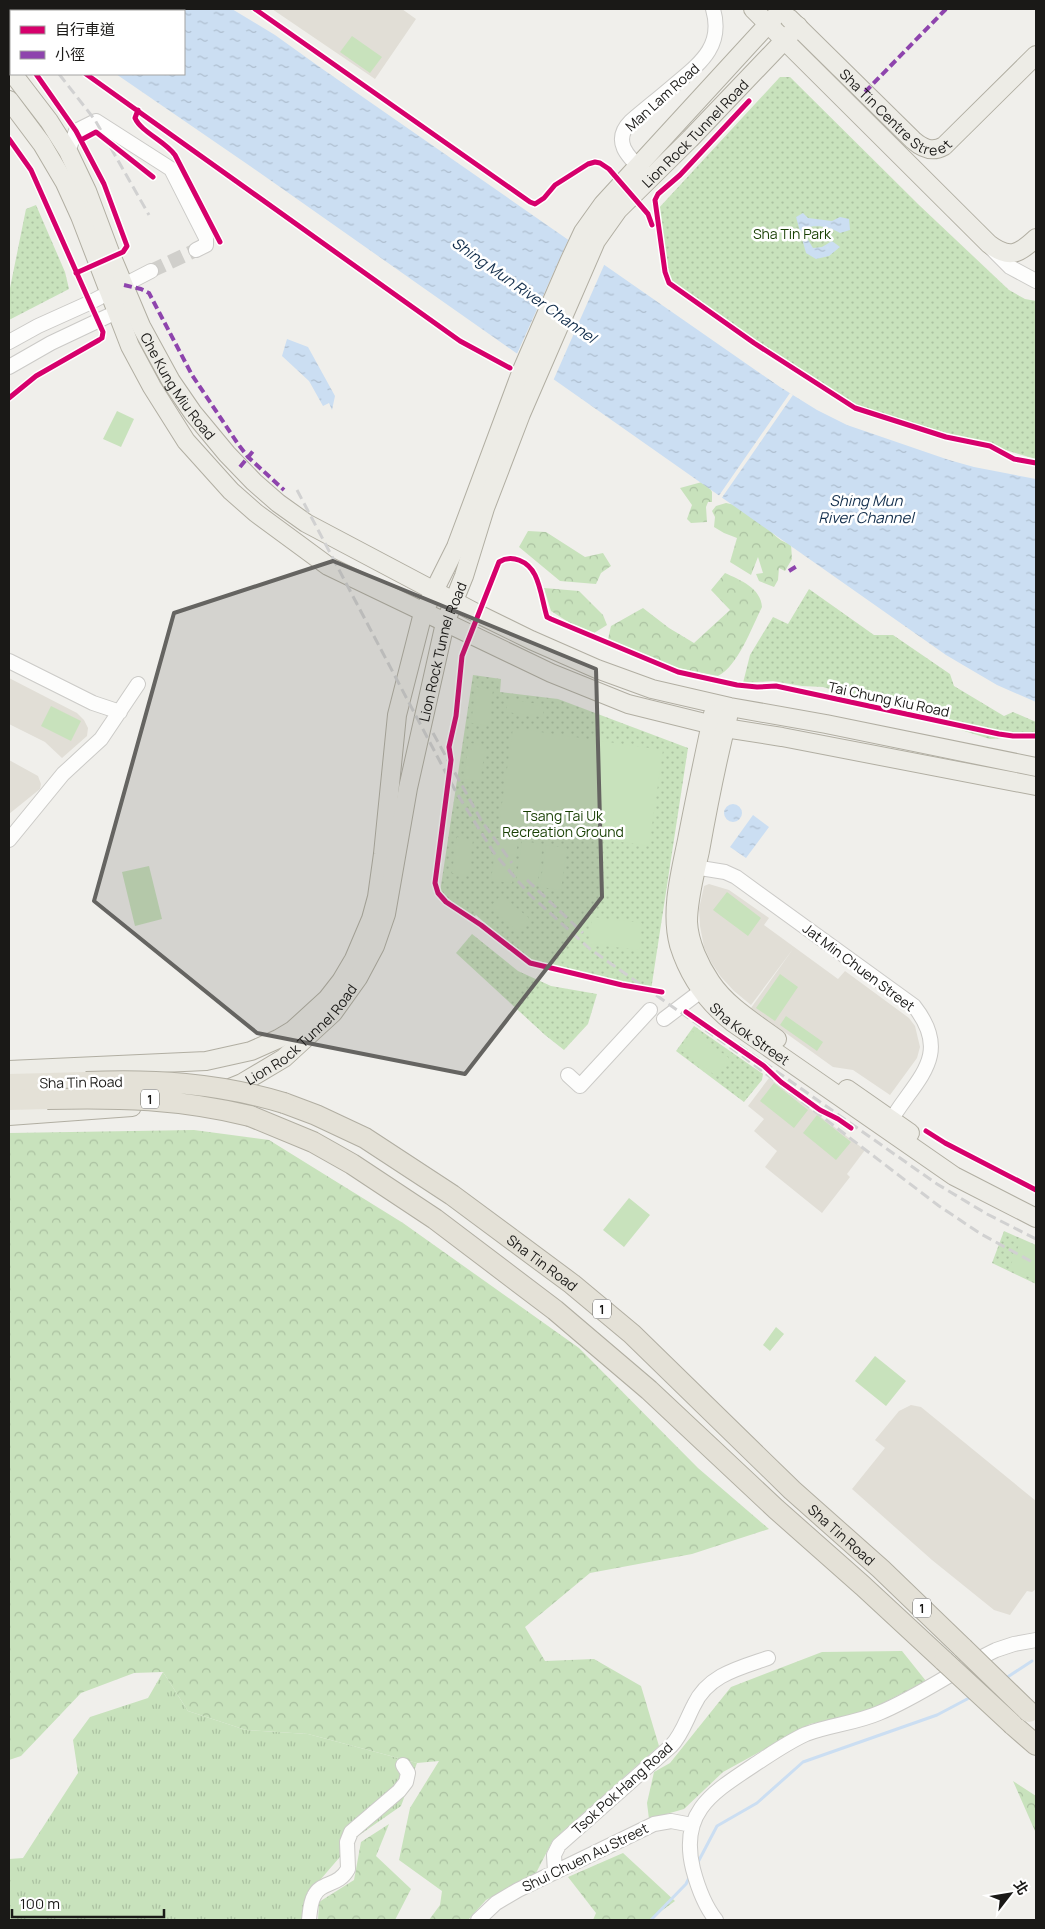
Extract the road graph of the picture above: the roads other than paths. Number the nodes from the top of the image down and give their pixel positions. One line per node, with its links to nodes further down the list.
1 (713, 9): 14 (street, Man Lam Road)
2 (753, 9): 4 (main road, Sha Tin Centre Street)
3 (781, 10): 4 (main road, Lion Rock Tunnel Road); 5 (main road, Sha Tin Centre Street)
4 (769, 24): 6 (main road, Sha Tin Centre Street); 14 (main road, Lion Rock Tunnel Road)
5 (798, 26): 6 (main road, Lion Rock Tunnel Road); 9 (main road, Sha Tin Centre Street)
6 (785, 40): 11 (main road, Sha Tin Centre Street); 14 (main road, Lion Rock Tunnel Road)
7 (1036, 54): 12 (main road, Sha Tin Centre Street)
8 (14, 75): 13 (main road, Che Kung Miu Road)
9 (854, 82): 11 (main road); 12 (main road, Sha Tin Centre Street)
10 (9, 100): 23 (main road, Che Kung Miu Road)
11 (853, 108): 15 (main road, Sha Tin Centre Street)
12 (944, 146): 15 (main road)
13 (68, 151): 18 (street); 23 (main road, Che Kung Miu Road)
14 (644, 172): 27 (main road, Lion Rock Tunnel Road)
15 (933, 190): 17 (main road, Sha Tin Centre Street)
16 (1036, 238): 17 (main road, Sha Tin Centre Street)
17 (989, 244): 19 (street)
18 (196, 250)
19 (1016, 270): 21 (street); 22 (street)
20 (151, 271): 23 (street)
21 (1036, 272)
22 (1036, 281)
23 (117, 289): 24 (main road, Che Kung Miu Road); 25 (street)
24 (125, 308): 26 (street); 28 (main road, Che Kung Miu Road); 30 (main road, Che Kung Miu Road)
25 (9, 342)
26 (9, 367)
27 (529, 374): 28 (main road, Lion Rock Tunnel Road); 29 (main road, Lion Rock Tunnel Road)
28 (435, 590): 29 (main road, Che Kung Miu Road); 30 (main road, Lion Rock Tunnel Road)
29 (453, 601): 31 (main road, Lion Rock Tunnel Road); 34 (main road)
30 (423, 613): 31 (main road, Che Kung Miu Road); 44 (main road, Lion Rock Tunnel Road)
31 (446, 623): 36 (main road); 48 (main road, Lion Rock Tunnel Road)
32 (9, 661): 35 (street)
33 (138, 684): 35 (street)
34 (723, 705): 36 (main road, Sha Kok Street); 37 (main road)
35 (120, 712): 39 (street)
36 (718, 726): 38 (main road); 40 (main road, Sha Kok Street)
37 (1036, 767)
38 (1036, 786)
39 (9, 840)
40 (689, 866): 41 (main road, Sha Kok Street); 49 (main road, Sha Kok Street); 49 (street, Jat Min Chuen Street)
41 (701, 991): 43 (street); 49 (main road, Sha Kok Street)
42 (650, 1010): 45 (street)
43 (664, 1018)
44 (9, 1070)
45 (568, 1075)
46 (9, 1084): 54 (highway, Sha Tin Road / 1, bridge)
47 (9, 1100): 55 (highway, Sha Tin Road / 1, bridge)
48 (9, 1116)
49 (888, 1125): 50 (main road, Sha Kok Street); 51 (main road, Sha Kok Street)
50 (1036, 1205)
51 (1036, 1218)
52 (1036, 1640): 57 (street)
53 (768, 1658): 58 (street, Tsok Pok Hang Road)
54 (1033, 1715)
55 (1036, 1745)
56 (403, 1765): 60 (street)
57 (692, 1825): 58 (street, Shui Chuen Au Street); 59 (street)
58 (555, 1872): 61 (street, Shui Chuen Au Street)
59 (712, 1919)
60 (309, 1920)
61 (478, 1920)

